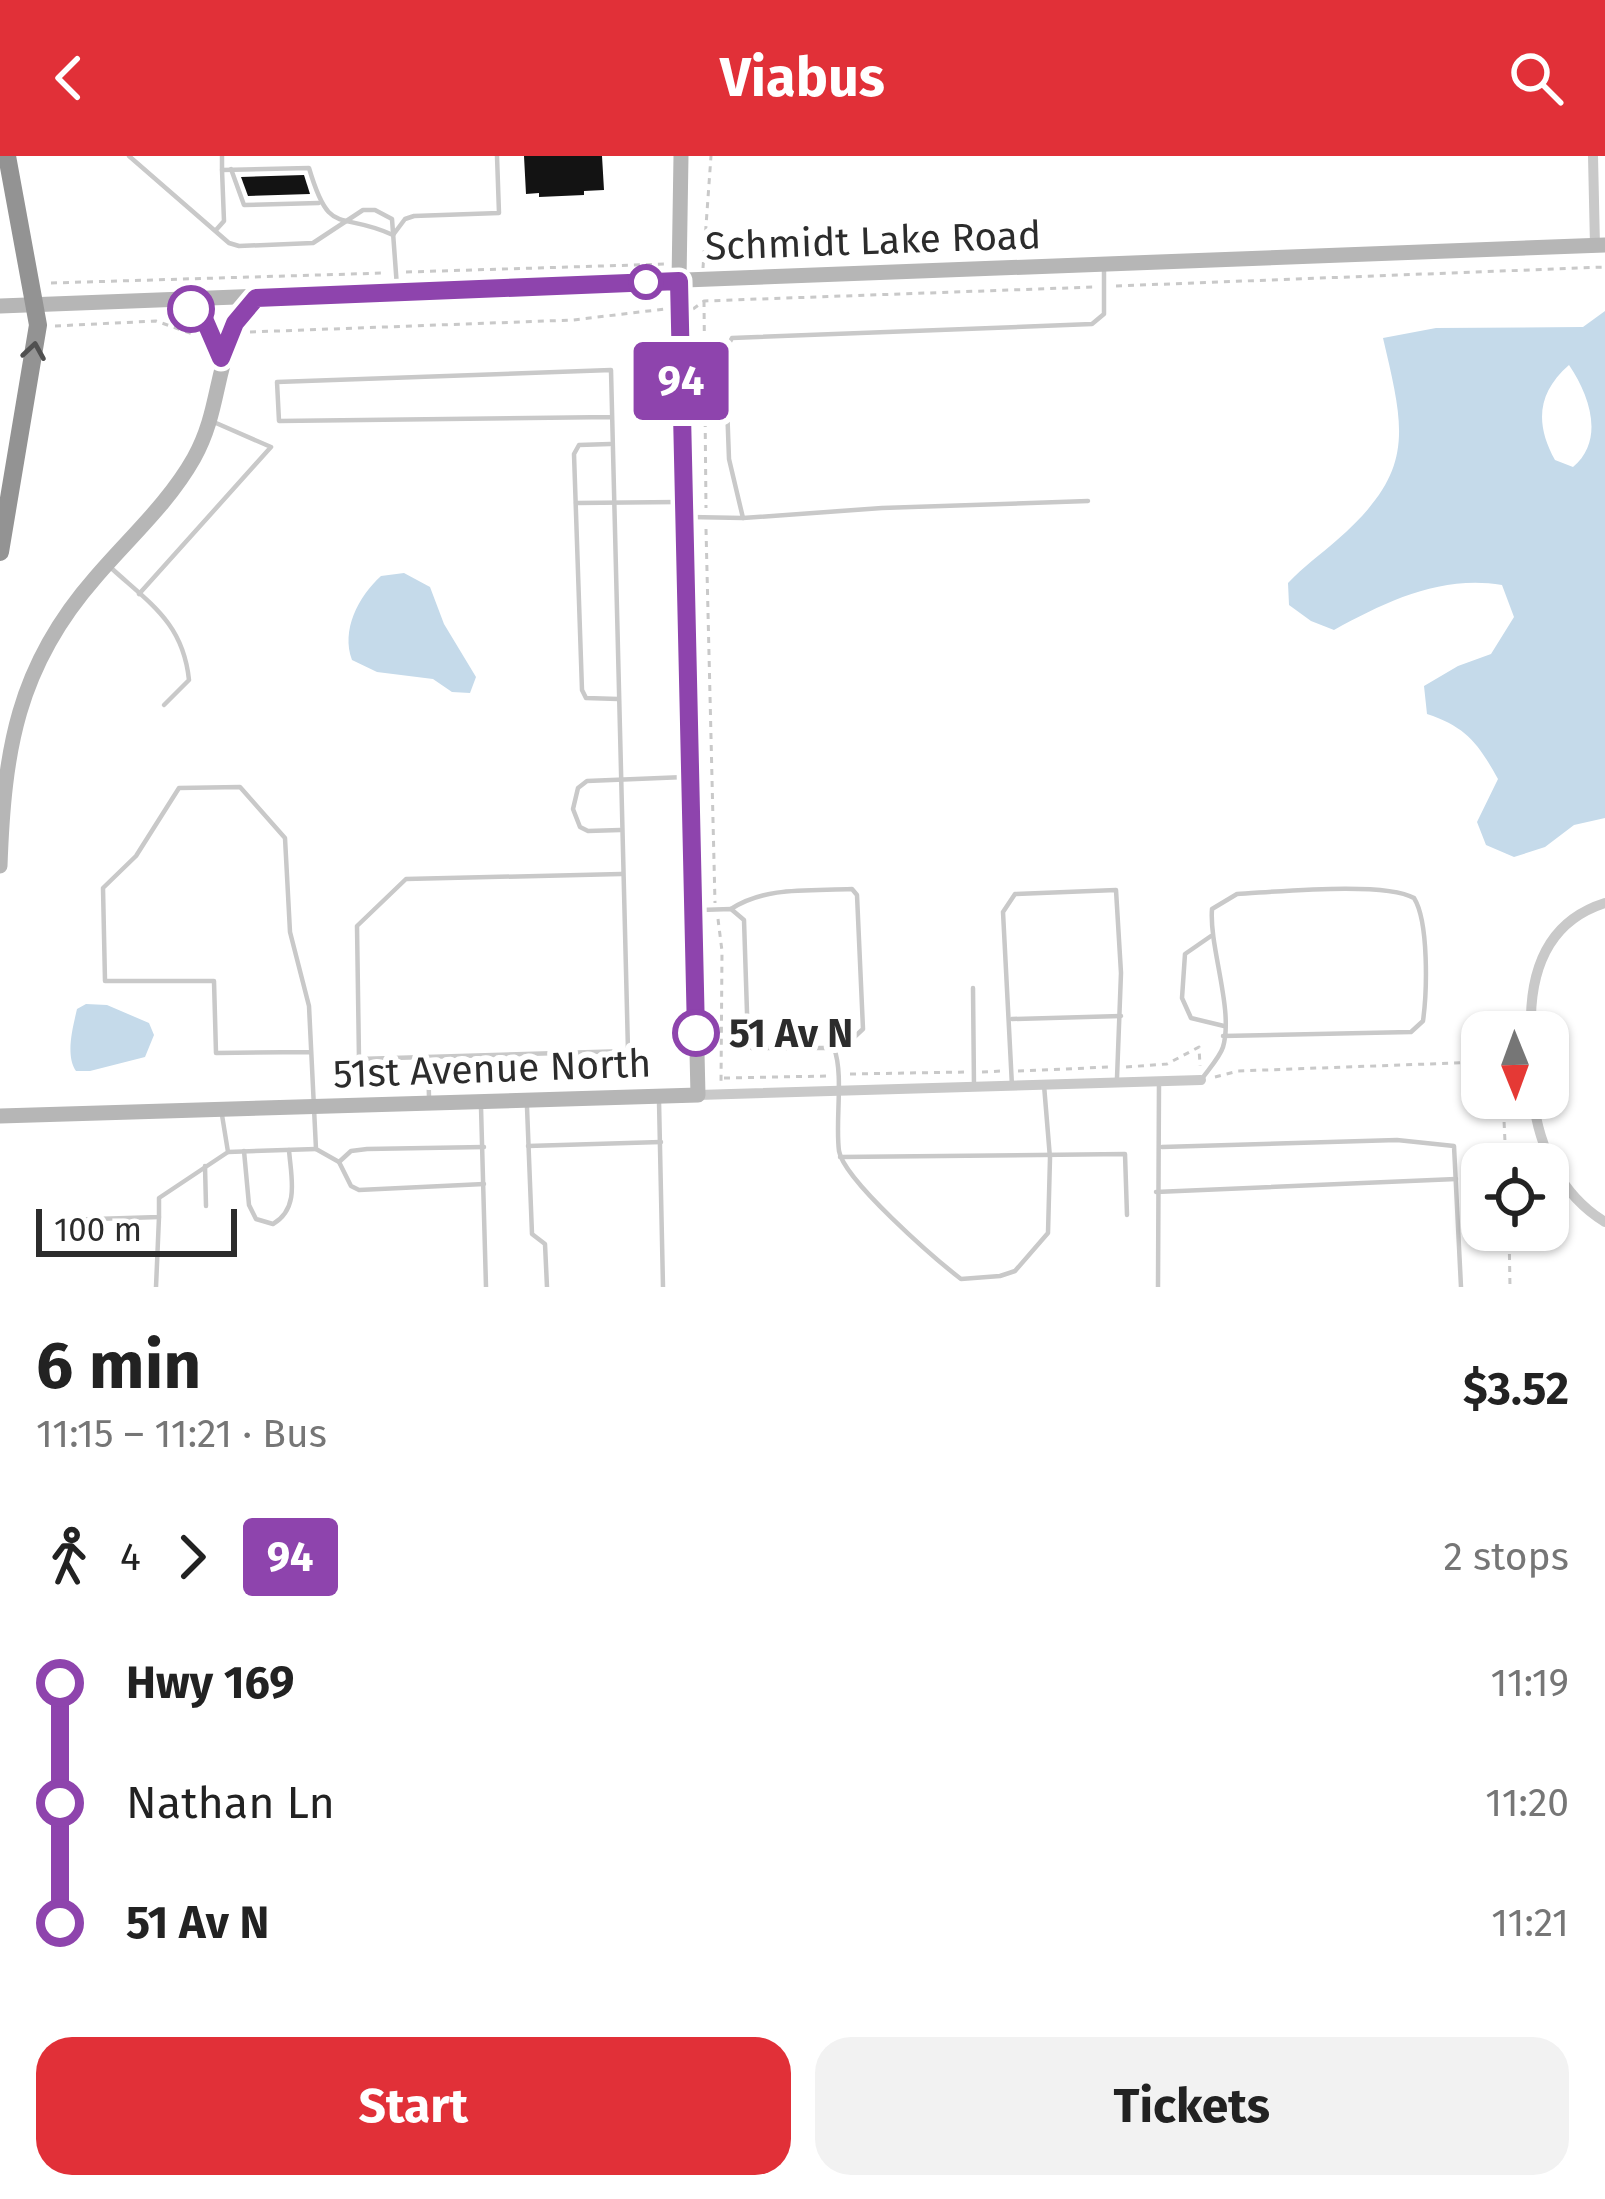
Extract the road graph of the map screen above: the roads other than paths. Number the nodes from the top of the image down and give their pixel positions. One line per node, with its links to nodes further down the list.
1 (7, 156): 19 (highway)
2 (129, 156): 11 (lane)
3 (222, 156): 7 (lane)
4 (497, 156): 12 (lane)
5 (681, 156): 15 (street)
6 (1593, 156): 13 (street)
7 (222, 170): 8 (lane); 11 (lane)
8 (231, 170): 9 (lane); 9 (lane)
9 (320, 203): 10 (lane)
10 (341, 223): 11 (lane); 12 (lane); 12 (lane)
11 (216, 230)
12 (393, 235): 16 (lane)
13 (1600, 246): 14 (street, Schmidt Lake Road)
14 (1103, 264): 15 (street, Schmidt Lake Road); 29 (lane)
15 (678, 272): 16 (street, Schmidt Lake Road); 28 (street)
16 (397, 293): 17 (street, Schmidt Lake Road)
17 (256, 298): 18 (street, Schmidt Lake Road); 21 (street)
18 (176, 301): 19 (street, Schmidt Lake Road); 21 (street)
19 (37, 305): 20 (street, Schmidt Lake Road); 30 (highway, one-way to 19)
20 (0, 306)
21 (221, 358): 23 (street)
22 (612, 417): 22 (lane); 24 (lane)
23 (209, 420): 31 (street); 32 (lane)
24 (612, 444): 25 (lane); 27 (lane)
25 (614, 501): 27 (lane); 28 (lane); 33 (lane)
26 (1088, 501): 29 (lane)
27 (576, 503): 33 (lane)
28 (684, 510): 29 (lane); 35 (street)
29 (743, 518)
30 (0, 552)
31 (107, 563): 32 (lane); 38 (street)
32 (140, 594): 34 (lane)
33 (618, 699): 36 (lane)
34 (164, 705)
35 (690, 776): 36 (lane); 42 (street)
36 (620, 781): 37 (lane); 37 (lane)
37 (620, 830): 39 (lane)
38 (0, 866)
39 (621, 874): 52 (lane); 52 (lane)
40 (1605, 903): 45 (street)
41 (730, 909): 42 (lane); 50 (lane); 50 (lane)
42 (694, 910): 61 (street)
43 (1213, 935): 48 (lane); 48 (lane); 49 (lane)
44 (973, 988): 58 (lane)
45 (1531, 1011)
46 (1121, 1016): 47 (lane); 47 (lane); 55 (lane)
47 (1011, 1019): 57 (lane)
48 (1224, 1026): 49 (lane)
49 (1223, 1036): 53 (lane)
50 (834, 1048): 59 (lane)
51 (311, 1052): 51 (lane); 65 (lane)
52 (428, 1058): 64 (lane)
53 (1201, 1080): 54 (street, 51st Avenue North)
54 (1159, 1082): 55 (street, 51st Avenue North); 72 (lane)
55 (1116, 1083): 56 (street, 51st Avenue North)
56 (1044, 1085): 57 (street, 51st Avenue North); 77 (lane)
57 (1012, 1086): 58 (street, 51st Avenue North)
58 (974, 1087): 59 (street, 51st Avenue North)
59 (836, 1091): 61 (street, 51st Avenue North); 78 (lane)
60 (659, 1095): 61 (street, 51st Avenue North); 62 (street, 51st Avenue North); 69 (lane)
61 (698, 1095)
62 (527, 1100): 63 (street, 51st Avenue North); 70 (lane)
63 (480, 1101): 64 (street, 51st Avenue North); 71 (lane)
64 (429, 1102): 65 (street, 51st Avenue North)
65 (311, 1106): 66 (street, 51st Avenue North); 73 (lane)
66 (220, 1109): 67 (street, 51st Avenue North); 75 (lane)
67 (0, 1116)
68 (1538, 1119): 88 (street)
69 (661, 1142): 70 (lane); 92 (lane)
70 (527, 1146): 91 (lane)
71 (484, 1147): 79 (lane); 82 (lane)
72 (1162, 1147): 81 (lane); 83 (lane)
73 (316, 1149): 74 (lane); 79 (lane)
74 (289, 1150): 76 (lane); 76 (lane)
75 (228, 1151): 76 (lane); 80 (lane)
76 (244, 1151)
77 (1049, 1152): 78 (lane); 78 (lane); 85 (lane)
78 (840, 1157)
79 (339, 1162): 82 (lane)
80 (206, 1166): 84 (lane); 86 (lane)
81 (1456, 1179): 83 (lane); 94 (lane)
82 (484, 1184): 90 (lane)
83 (1156, 1192): 93 (lane)
84 (206, 1206)
85 (1126, 1215)
86 (159, 1217): 87 (lane); 89 (lane)
87 (63, 1220)
88 (1605, 1222)
89 (156, 1287)
90 (486, 1287)
91 (547, 1287)
92 (663, 1287)
93 (1158, 1287)
94 (1461, 1287)

